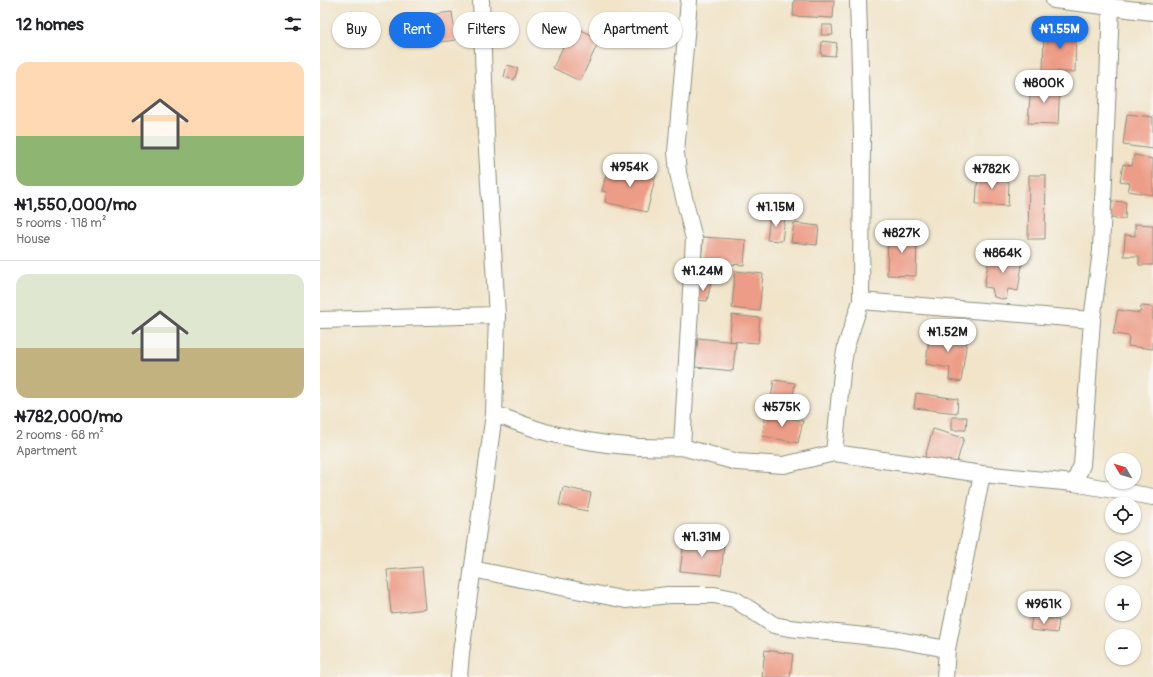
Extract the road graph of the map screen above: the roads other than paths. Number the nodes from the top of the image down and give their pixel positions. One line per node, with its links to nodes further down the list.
1 (481, 0): 8 (street)
2 (689, 0): 12 (street)
3 (858, 0): 7 (street)
4 (1054, 0): 5 (street)
5 (1111, 8): 6 (street); 10 (street)
6 (1153, 12)
7 (860, 301): 10 (street); 13 (street)
8 (497, 315): 9 (street); 11 (street)
9 (320, 320)
10 (1092, 320): 15 (street)
11 (494, 414): 12 (street); 17 (street)
12 (682, 447): 13 (street)
13 (834, 453): 14 (street)
14 (982, 474): 15 (street); 18 (street)
15 (1074, 483): 16 (street)
16 (1153, 498)
17 (472, 569): 18 (street); 19 (street)
18 (947, 649): 20 (street)
19 (459, 677)
20 (945, 677)

